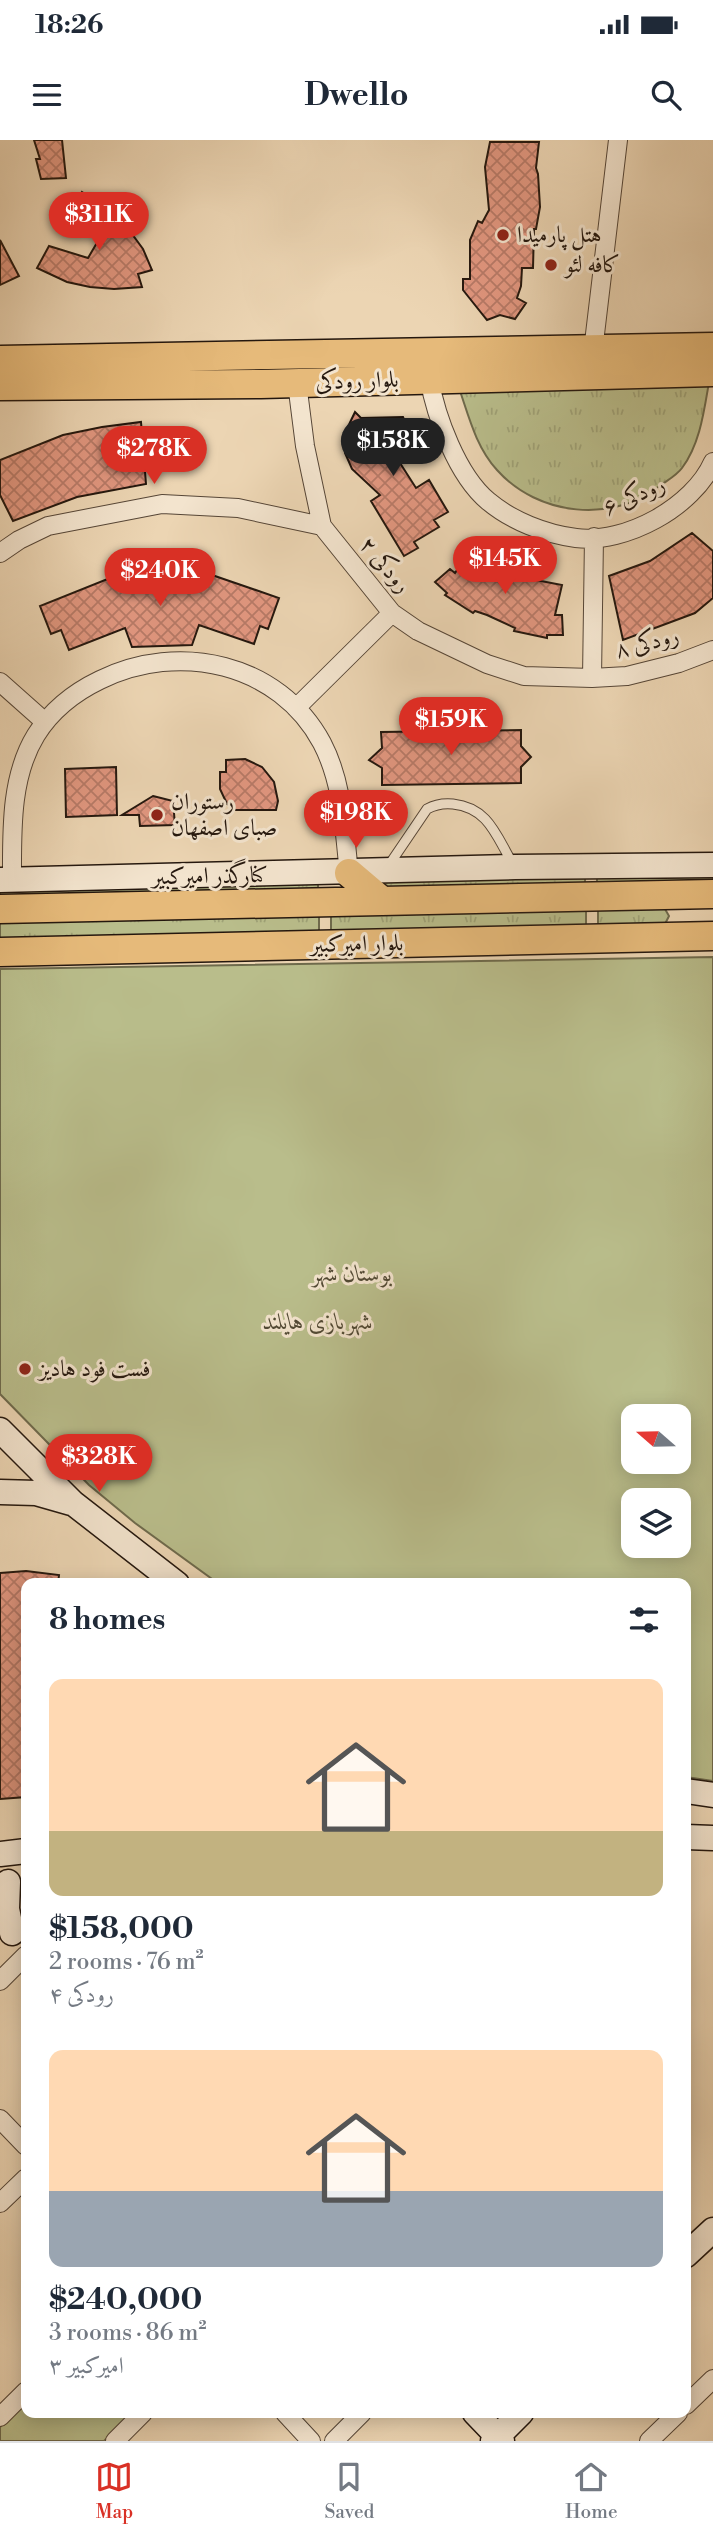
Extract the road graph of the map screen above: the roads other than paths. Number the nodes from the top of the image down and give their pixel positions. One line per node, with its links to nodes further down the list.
1 (618, 140): 3 (street)
2 (713, 347): 3 (main road, بلوار رودکی)
3 (593, 351): 4 (main road, بلوار رودکی)
4 (0, 360)
5 (713, 372): 6 (main road, بلوار رودکی)
6 (429, 378): 7 (main road, بلوار رودکی); 11 (street, رودکی ۶)
7 (297, 383): 8 (main road, بلوار رودکی); 10 (street, رودکی ۲)
8 (0, 386)
9 (713, 462): 11 (street, رودکی ۶)
10 (322, 526): 12 (street); 13 (street, رودکی ۲)
11 (594, 537): 15 (street)
12 (0, 553)
13 (392, 613): 15 (street, رودکی ۲); 17 (street)
14 (713, 650): 15 (street, رودکی ۸)
15 (592, 678)
16 (0, 682): 18 (street)
17 (296, 708): 18 (street); 22 (street)
18 (45, 722): 23 (street)
19 (713, 865): 20 (street, کنارگذر امیرکبیر)
20 (515, 867): 21 (street, کنارگذر امیرکبیر); 21 (lane)
21 (384, 872): 22 (street, کنارگذر امیرکبیر)
22 (349, 873): 23 (street, کنارگذر امیرکبیر); 25 (main road)
23 (6, 880)
24 (701, 894): 25 (main road, بلوار امیرکبیر); 27 (main road)
25 (382, 901): 26 (main road, بلوار امیرکبیر)
26 (0, 909)
27 (701, 937): 28 (main road, بلوار امیرکبیر)
28 (0, 952)
29 (5, 1445): 31 (street)
30 (0, 1492): 31 (street)
31 (77, 1506): 32 (street)
32 (169, 1578)
33 (691, 1792): 34 (street)
34 (713, 1796)
35 (691, 1809): 36 (street)
36 (713, 1809)
37 (691, 1837): 38 (street)
38 (713, 1838)
39 (21, 1852): 40 (street)
40 (0, 1854)
41 (11, 1882): 42 (street)
42 (13, 1935)
43 (21, 1960): 44 (street)
44 (0, 1981)
45 (0, 2119): 46 (street)
46 (21, 2141)
47 (21, 2183): 48 (street)
48 (0, 2203)
49 (713, 2230): 50 (street)
50 (691, 2250)
51 (713, 2379): 53 (street)
52 (21, 2396): 54 (street)
53 (691, 2400)
54 (0, 2417)
55 (139, 2418): 62 (street)
56 (290, 2418): 63 (street)
57 (357, 2418): 64 (street)
58 (479, 2418): 61 (street)
59 (517, 2418): 61 (street)
60 (673, 2418): 65 (street)
61 (497, 2440)
62 (115, 2441)
63 (311, 2441)
64 (334, 2441)
65 (649, 2441)

